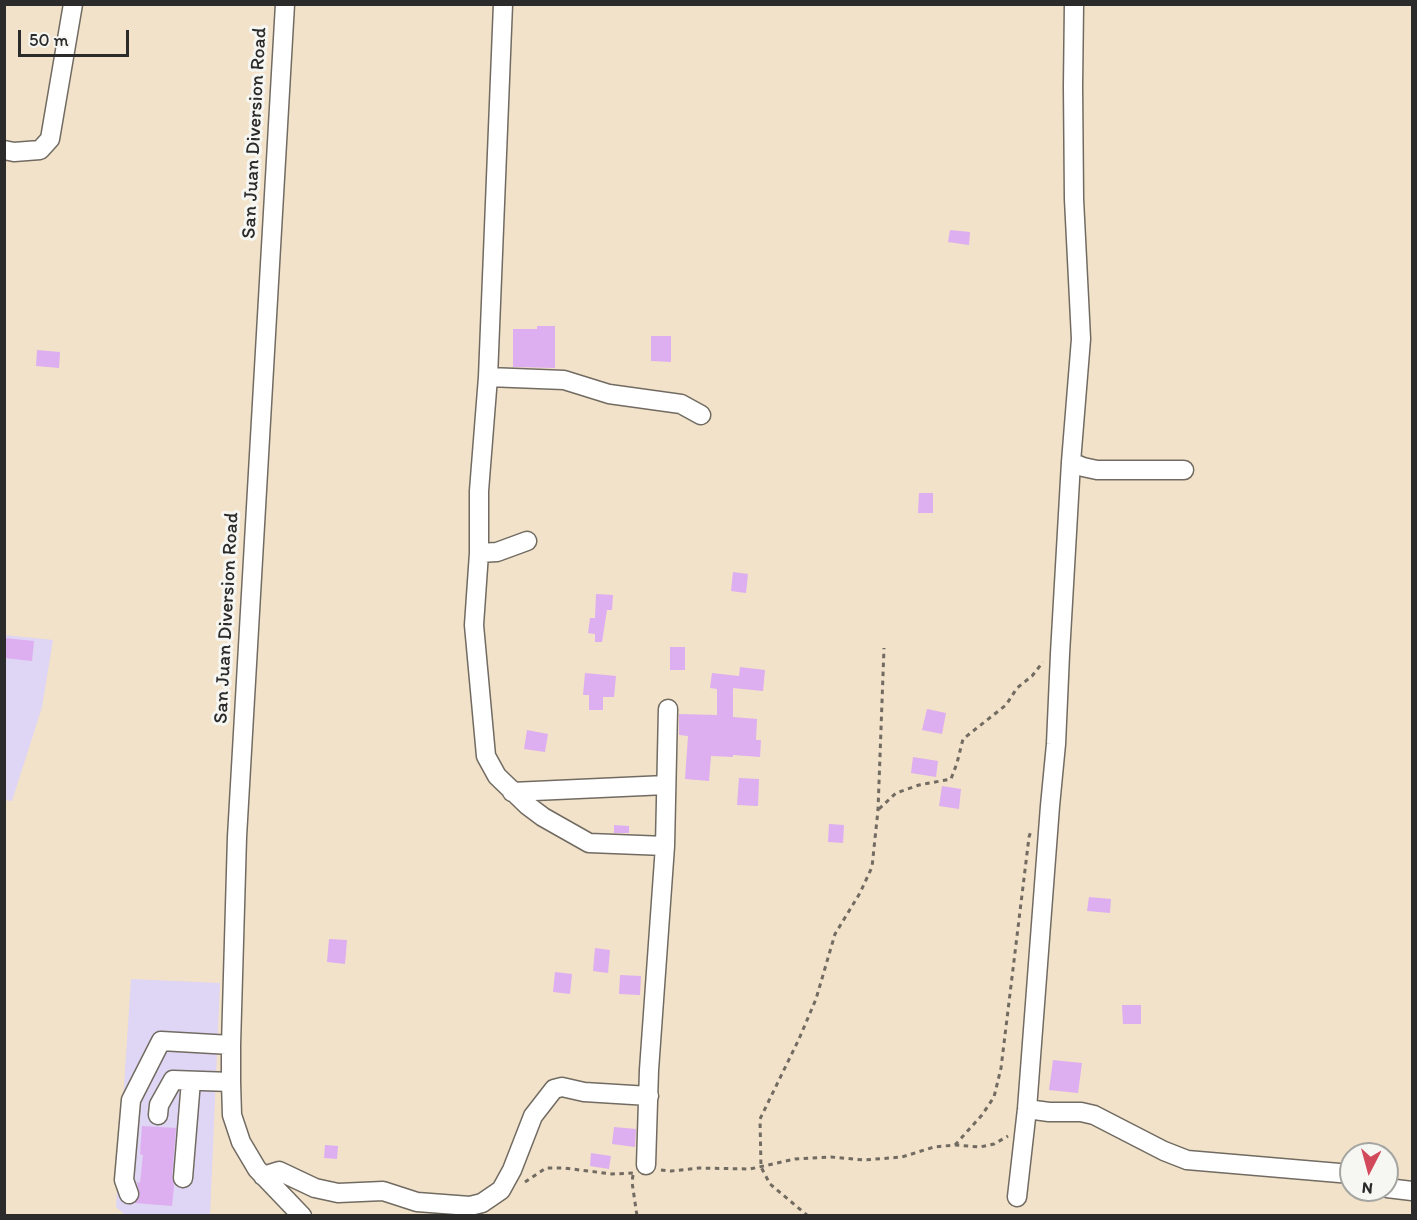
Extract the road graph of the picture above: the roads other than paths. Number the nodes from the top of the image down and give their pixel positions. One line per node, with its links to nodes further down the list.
1 (73, 4): 6 (street)
2 (279, 4): 5 (street, San Juan Diversion Road)
3 (503, 4): 7 (street)
4 (1074, 4): 9 (street)
5 (285, 5): 17 (street, San Juan Diversion Road)
6 (4, 150)
7 (488, 377): 8 (street); 12 (street)
8 (702, 415)
9 (1071, 462): 10 (street); 21 (street)
10 (1184, 470)
11 (527, 541): 12 (street)
12 (479, 553): 15 (street)
13 (668, 709): 14 (street)
14 (666, 785): 15 (street); 16 (street)
15 (512, 792): 16 (street)
16 (665, 846): 20 (street)
17 (231, 1045): 19 (street, San Juan Diversion Road); 27 (street)
18 (191, 1081): 19 (street); 22 (street); 26 (street)
19 (231, 1082): 25 (street, San Juan Diversion Road)
20 (649, 1096): 23 (street); 25 (street)
21 (1028, 1109): 24 (street); 28 (street)
22 (158, 1115)
23 (646, 1166)
24 (1339, 1173)
25 (263, 1176): 29 (street, San Juan Diversion Road)
26 (183, 1178)
27 (129, 1194)
28 (1017, 1197)
29 (302, 1215)

